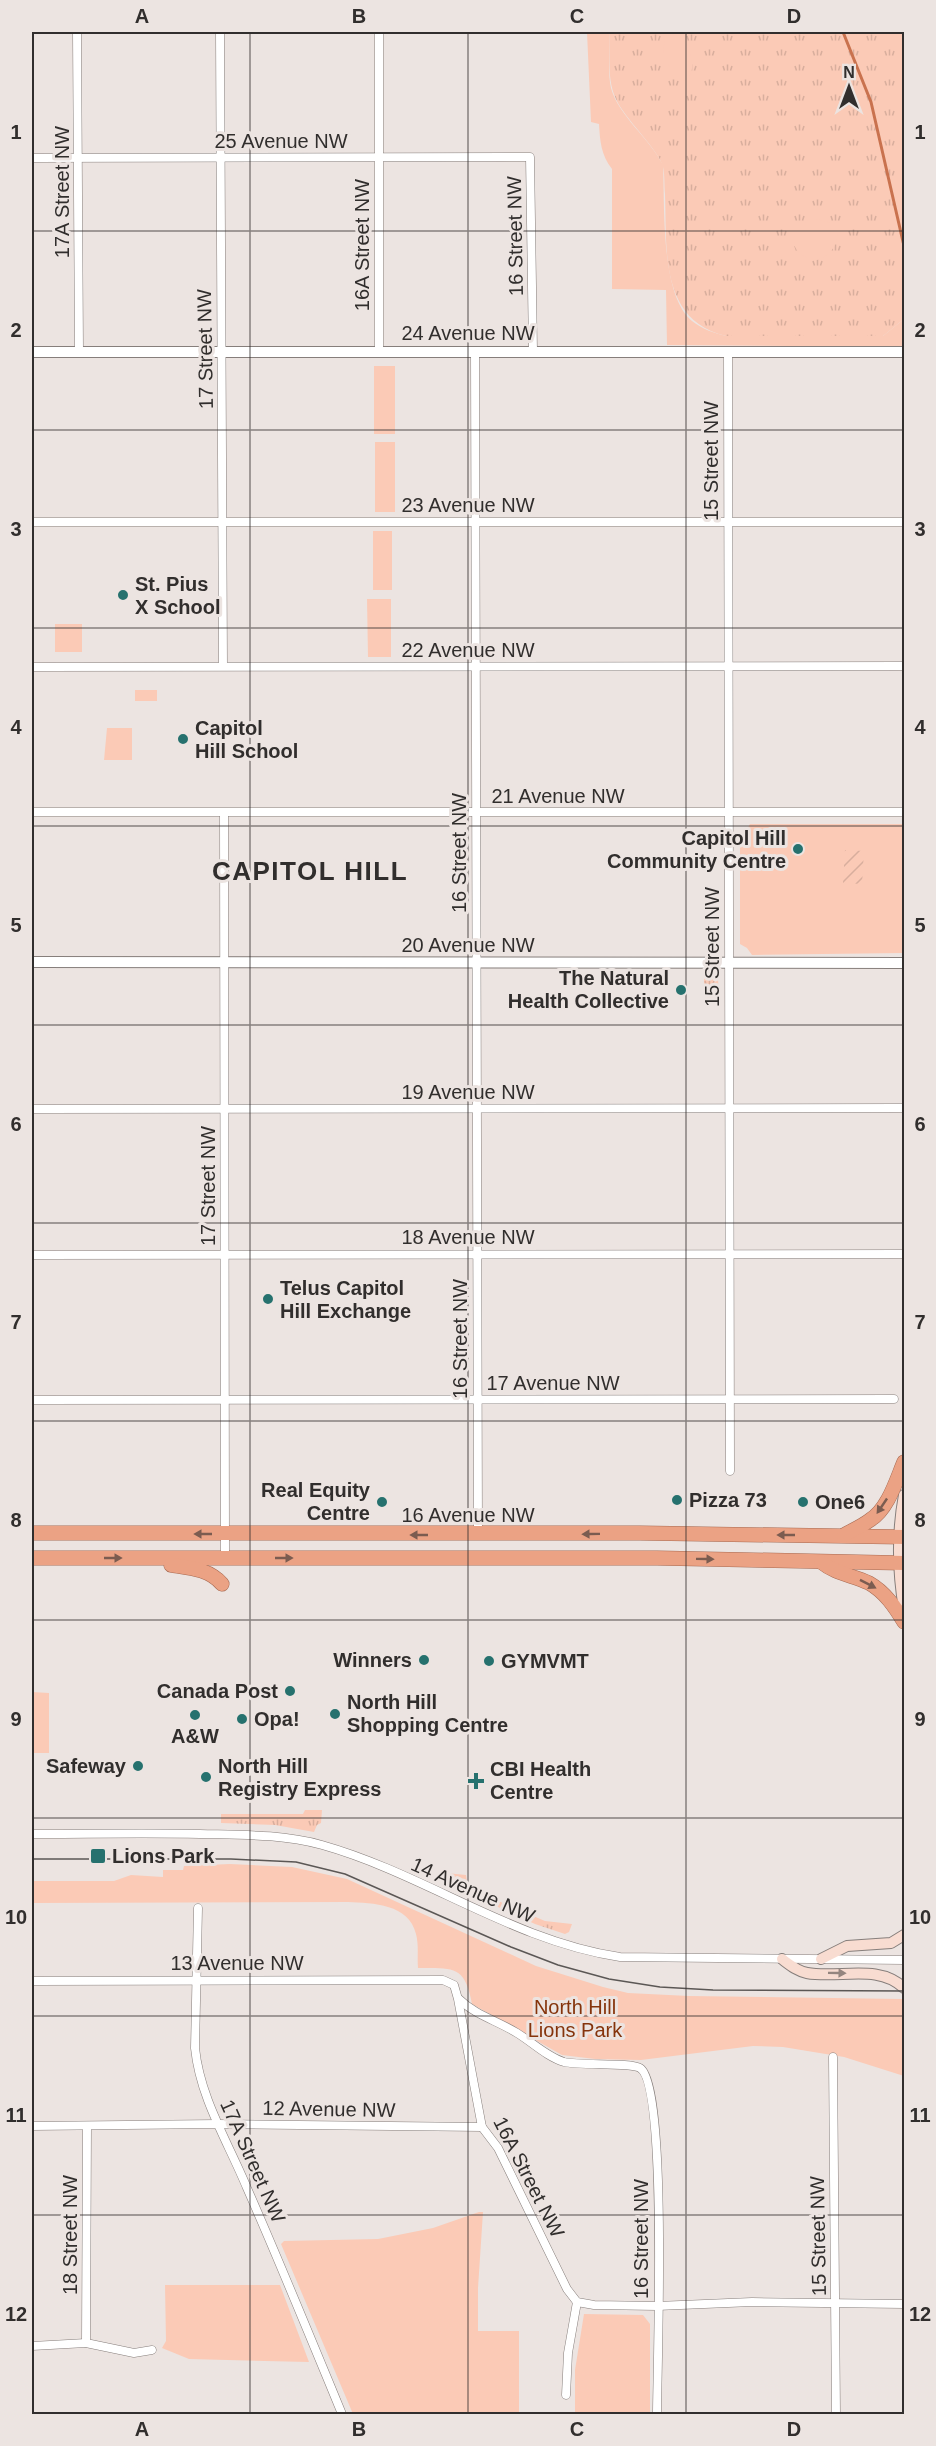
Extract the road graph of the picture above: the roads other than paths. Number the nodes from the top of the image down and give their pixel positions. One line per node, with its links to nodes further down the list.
1 (77, 32): 7 (street, 17A Street NW)
2 (220, 32): 8 (street, 17 Street NW)
3 (379, 32): 4 (street, 16A Street NW)
4 (378, 157): 5 (street, 25 Avenue NW); 8 (street, 25 Avenue NW); 9 (street, 16A Street NW)
5 (530, 157): 11 (street, 16 Street NW)
6 (32, 158): 7 (street, 25 Avenue NW)
7 (78, 158): 8 (street, 25 Avenue NW); 13 (street, 17A Street NW)
8 (220, 158): 14 (street, 17 Street NW)
9 (379, 351): 10 (street, 24 Avenue NW); 14 (street, 24 Avenue NW)
10 (475, 351): 11 (street, 24 Avenue NW); 17 (street, 16 Street NW)
11 (532, 351): 15 (street, 24 Avenue NW)
12 (32, 352): 13 (street, 24 Avenue NW)
13 (79, 352): 14 (street, 24 Avenue NW)
14 (222, 352): 19 (street, 17 Street NW)
15 (728, 352): 16 (street, 24 Avenue NW); 20 (street, 15 Street NW)
16 (904, 352)
17 (475, 521): 19 (street, 23 Avenue NW); 20 (street, 23 Avenue NW); 26 (street, 16 Street NW)
18 (32, 522): 19 (street, 23 Avenue NW)
19 (223, 522): 22 (street, 17 Street NW)
20 (728, 522): 21 (street, 23 Avenue NW); 23 (street, 15 Street NW)
21 (904, 522)
22 (223, 666): 25 (street, 22 Avenue NW); 26 (street, 22 Avenue NW)
23 (729, 666): 24 (street, 22 Avenue NW); 26 (street, 22 Avenue NW); 29 (street, 15 Street NW)
24 (904, 666)
25 (32, 667)
26 (475, 667): 28 (street, 16 Street NW)
27 (32, 812): 31 (street, 21 Avenue NW)
28 (476, 812): 29 (street, 21 Avenue NW); 31 (street, 21 Avenue NW); 34 (street, 16 Street NW)
29 (729, 812): 30 (street, 21 Avenue NW); 35 (street, 15 Street NW)
30 (904, 812)
31 (224, 813): 33 (street, 17 Street NW)
32 (32, 962): 33 (street, 20 Avenue NW)
33 (224, 963): 34 (street, 20 Avenue NW); 37 (street, 17 Street NW)
34 (476, 963): 35 (street, 20 Avenue NW); 38 (street, 16 Street NW)
35 (728, 963): 36 (street, 20 Avenue NW); 39 (street, 15 Street NW)
36 (904, 963)
37 (224, 1108): 38 (street, 19 Avenue NW); 41 (street, 19 Avenue NW); 43 (street, 17 Street NW)
38 (477, 1108): 39 (street, 19 Avenue NW); 42 (street, 16 Street NW)
39 (730, 1108): 40 (street, 19 Avenue NW); 44 (street, 15 Street NW)
40 (904, 1108)
41 (32, 1109)
42 (477, 1253): 43 (street, 18 Avenue NW); 44 (street, 18 Avenue NW); 51 (street, 16 Street NW)
43 (225, 1254): 46 (street, 18 Avenue NW); 50 (street, 17 Street NW)
44 (729, 1254): 45 (street, 18 Avenue NW); 47 (street, 15 Street NW)
45 (904, 1254)
46 (32, 1255)
47 (730, 1399): 48 (street, 17 Avenue NW); 51 (street, 17 Avenue NW); 53 (street, 15 Street NW)
48 (894, 1399)
49 (32, 1400): 50 (street, 17 Avenue NW)
50 (226, 1400): 51 (street, 17 Avenue NW); 56 (street, 17 Street NW)
51 (477, 1400): 57 (street, 16 Street NW)
52 (904, 1462): 58 (highway, one-way to 58)
53 (730, 1471)
54 (904, 1495): 59 (main road)
55 (32, 1533): 56 (highway, 16 Avenue NW, one-way to 55)
56 (225, 1534): 57 (highway, 16 Avenue NW, one-way to 56); 62 (street, 17 Street NW)
57 (478, 1535): 58 (highway, 16 Avenue NW, one-way to 57)
58 (844, 1535): 59 (highway, 16 Avenue NW)
59 (903, 1537): 64 (main road)
60 (32, 1558): 61 (highway, one-way to 61)
61 (152, 1558): 62 (highway); 65 (highway)
62 (225, 1558): 63 (highway, one-way to 63)
63 (821, 1562): 64 (highway); 67 (highway, one-way to 67)
64 (902, 1563): 66 (main road)
65 (222, 1584)
66 (904, 1610)
67 (904, 1622)
68 (32, 1834): 71 (street, 14 Avenue NW)
69 (198, 1908): 74 (street, 17A Street NW)
70 (904, 1935): 72 (main road)
71 (782, 1959): 72 (street, 14 Avenue NW); 77 (main road, one-way to 77)
72 (821, 1959): 73 (street, 14 Avenue NW)
73 (904, 1960)
74 (196, 1980): 75 (street, 13 Avenue NW); 76 (street, 13 Avenue NW); 80 (street, 17A Street NW)
75 (443, 1980): 78 (street, 16A Street NW)
76 (32, 1981)
77 (904, 1988)
78 (458, 1999): 83 (street, 16A Street NW); 87 (street, 16 Street NW)
79 (832, 2057): 85 (street, 15 Street NW)
80 (218, 2124): 82 (street, 12 Avenue NW); 83 (street, 12 Avenue NW); 92 (street, 17A Street NW)
81 (32, 2126): 82 (street, 12 Avenue NW)
82 (87, 2126): 88 (street, 18 Street NW)
83 (482, 2127): 84 (street, 16A Street NW)
84 (577, 2302): 87 (street); 91 (street)
85 (835, 2302): 86 (street); 87 (street); 94 (street, 15 Street NW)
86 (904, 2304)
87 (657, 2306): 93 (street, 16 Street NW)
88 (86, 2343): 89 (street); 90 (street)
89 (32, 2346)
90 (152, 2350)
91 (566, 2395)
92 (342, 2415)
93 (657, 2415)
94 (836, 2415)

